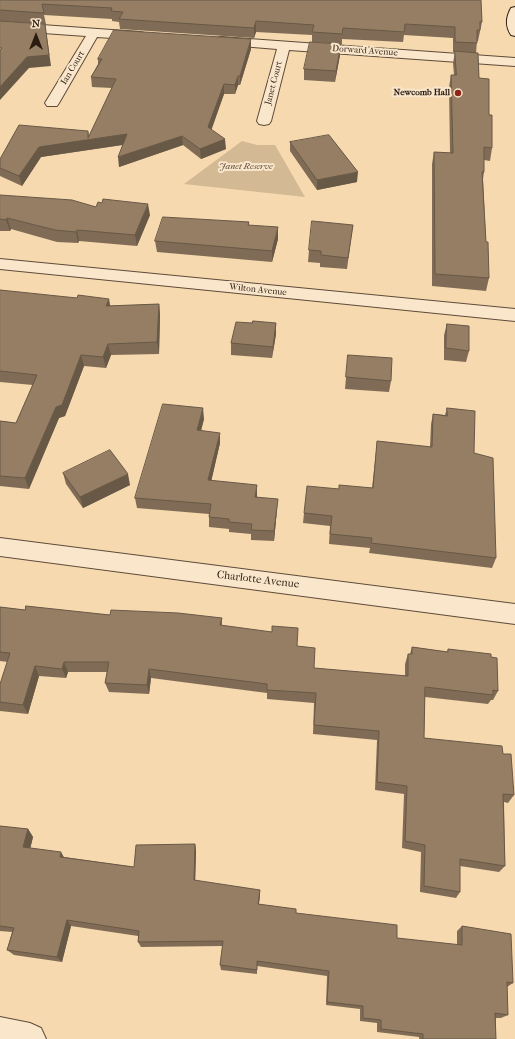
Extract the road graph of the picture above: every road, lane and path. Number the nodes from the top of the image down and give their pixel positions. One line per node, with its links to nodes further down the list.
1 (515, 11): 4 (street)
2 (0, 26): 3 (street)
3 (94, 32): 5 (street); 9 (street, Ian Court)
4 (515, 32)
5 (150, 36)
6 (213, 41): 7 (street, Dorward Avenue)
7 (284, 46): 8 (street, Dorward Avenue); 10 (street, Janet Court)
8 (515, 62)
9 (52, 103)
10 (264, 121)
11 (0, 264): 12 (street, Wilton Avenue)
12 (515, 315)
13 (0, 547): 14 (street, Charlotte Avenue)
14 (515, 614)
15 (0, 1033): 16 (street)
16 (30, 1039)

